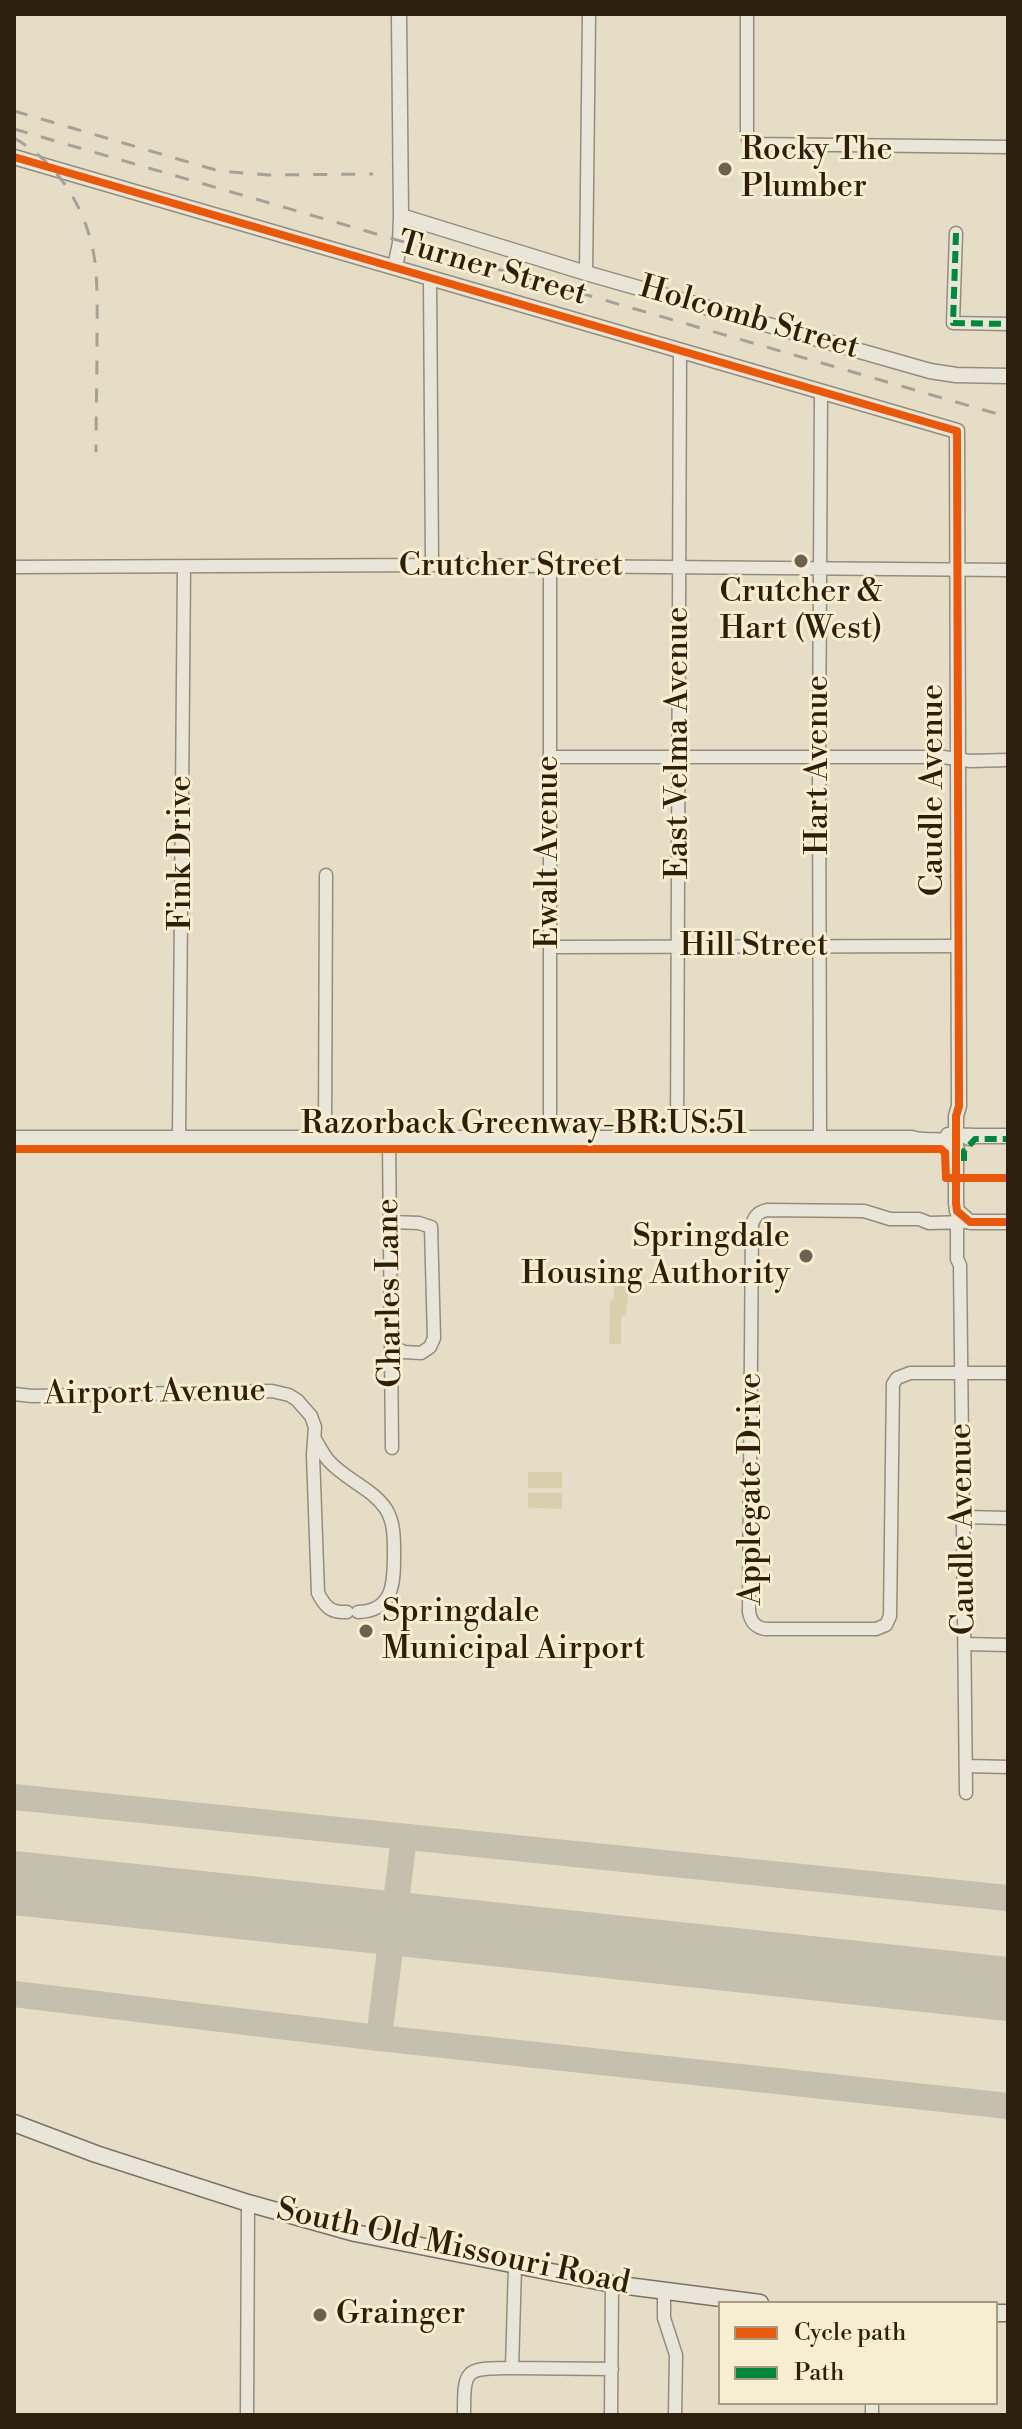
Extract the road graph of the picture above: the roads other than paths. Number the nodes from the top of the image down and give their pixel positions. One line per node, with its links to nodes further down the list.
1 (399, 14): 6 (street)
2 (589, 14): 9 (street)
3 (747, 14): 4 (street)
4 (1008, 147)
5 (14, 157): 8 (street, Turner Street)
6 (401, 216): 8 (street); 9 (street, Holcomb Street)
7 (956, 233): 11 (street)
8 (395, 267): 10 (street, Turner Street)
9 (586, 273): 13 (street, Holcomb Street)
10 (430, 279): 12 (street, Turner Street); 16 (street)
11 (1008, 324)
12 (680, 350): 14 (street, Turner Street); 21 (street, East Velma Avenue)
13 (1008, 376)
14 (821, 391): 15 (street, Turner Street); 20 (street, Hart Avenue)
15 (957, 431): 22 (street, Caudle Avenue)
16 (432, 565): 17 (street, Crutcher Street); 19 (street, Crutcher Street)
17 (550, 566): 21 (street, Crutcher Street); 25 (street, Ewalt Avenue)
18 (14, 567): 19 (street, Crutcher Street)
19 (184, 567): 39 (street, Fink Drive)
20 (819, 567): 21 (street, Crutcher Street); 22 (street, Crutcher Street); 26 (street, Hart Avenue)
21 (679, 568): 24 (street, East Velma Avenue)
22 (958, 570): 23 (street, Crutcher Street); 27 (street, Caudle Avenue)
23 (1008, 570)
24 (680, 756): 25 (street); 26 (street); 33 (street, East Velma Avenue)
25 (549, 757): 31 (street, Ewalt Avenue)
26 (819, 757): 27 (street); 32 (street, Hart Avenue)
27 (959, 759): 28 (street); 30 (street, Caudle Avenue)
28 (1008, 760)
29 (326, 875): 40 (street)
30 (959, 946): 32 (street, Hill Street); 34 (street, Caudle Avenue)
31 (550, 947): 33 (street, Hill Street); 42 (street, Ewalt Avenue)
32 (819, 947): 33 (street, Hill Street); 43 (street, Hart Avenue)
33 (679, 948): 37 (street, East Velma Avenue)
34 (959, 1106): 35 (street, Caudle Avenue); 44 (street, Caudle Avenue)
35 (975, 1136): 36 (street); 44 (street)
36 (1008, 1136)
37 (677, 1137): 42 (street); 43 (street)
38 (14, 1138): 39 (street)
39 (179, 1138): 40 (street)
40 (325, 1138): 41 (street)
41 (389, 1138): 42 (street); 46 (street, Charles Lane)
42 (550, 1138)
43 (820, 1138): 44 (street)
44 (957, 1142): 45 (street, Caudle Avenue)
45 (961, 1218): 47 (street); 49 (street, Caudle Avenue); 49 (street, Applegate Drive)
46 (390, 1222): 48 (street, Charles Lane); 48 (street)
47 (1008, 1222)
48 (391, 1345): 53 (street, Charles Lane)
49 (961, 1373): 50 (street); 54 (street, Caudle Avenue)
50 (1008, 1373)
51 (14, 1394): 52 (street, Airport Avenue)
52 (315, 1439): 52 (street, Airport Avenue)
53 (392, 1448)
54 (963, 1517): 55 (street); 56 (street, Caudle Avenue)
55 (1008, 1518)
56 (966, 1644): 57 (street); 58 (street, Caudle Avenue)
57 (1008, 1645)
58 (966, 1766): 59 (street); 60 (street, Caudle Avenue)
59 (1008, 1767)
60 (966, 1793)
61 (14, 2123): 62 (main road, South Old Missouri Road)
62 (248, 2203): 63 (main road, South Old Missouri Road); 69 (street)
63 (515, 2266): 64 (main road, South Old Missouri Road); 67 (street)
64 (612, 2284): 65 (main road, South Old Missouri Road); 68 (street)
65 (664, 2293): 66 (main road, South Old Missouri Road); 72 (street)
66 (741, 2301)
67 (512, 2368): 68 (street); 70 (street)
68 (612, 2369): 71 (street)
69 (247, 2415)
70 (464, 2415)
71 (611, 2415)
72 (675, 2415)

